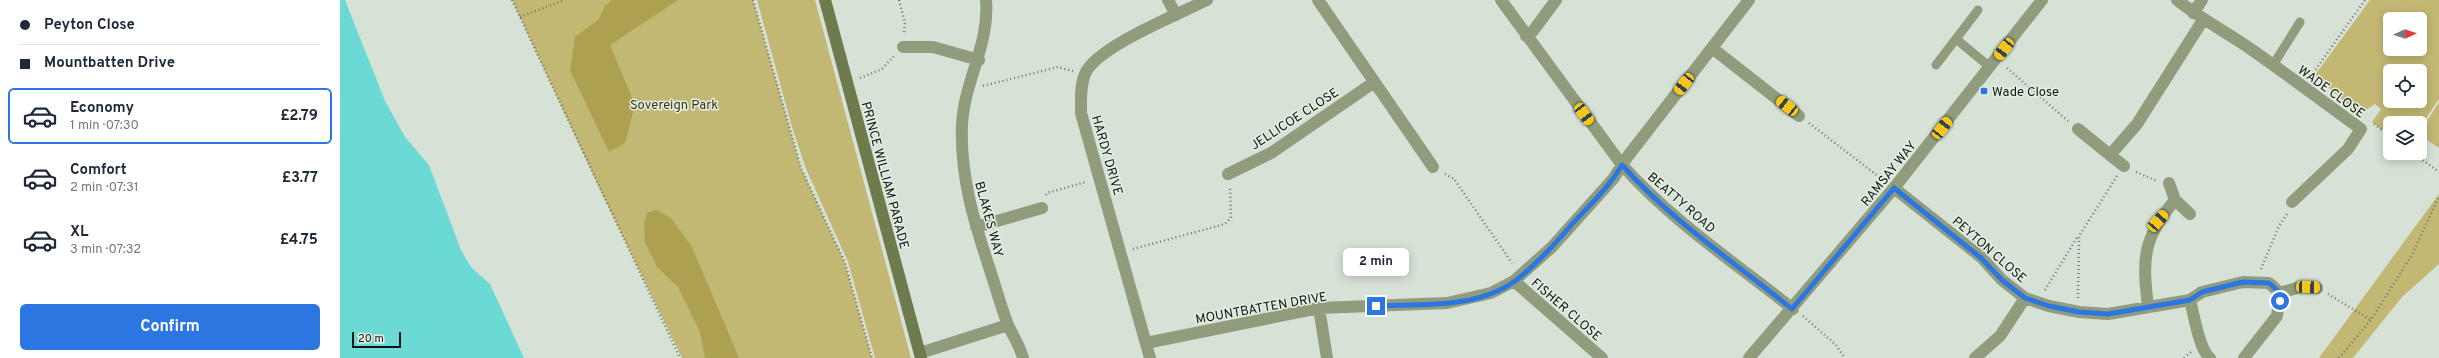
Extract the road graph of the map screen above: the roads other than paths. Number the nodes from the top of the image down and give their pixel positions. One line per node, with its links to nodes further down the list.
1 (825, 0): 49 (street, PRINCE WILLIAM PARADE)
2 (986, 0): 20 (street, BLAKES WAY)
3 (1168, 0): 13 (street)
4 (1207, 0): 13 (street, HARDY DRIVE)
5 (1318, 0): 24 (street)
6 (1501, 0): 16 (street, BEATTY ROAD)
7 (1556, 0): 16 (street)
8 (1749, 0): 19 (street, MOUNTBATTEN DRIVE)
9 (2042, 0): 21 (street, RAMSAY WAY)
10 (2177, 0): 14 (street, WADE CLOSE)
11 (2202, 0): 14 (street)
12 (1978, 10): 17 (lane)
13 (1176, 15): 48 (street, HARDY DRIVE)
14 (2198, 17): 23 (street, WADE CLOSE); 27 (street)
15 (2300, 22): 23 (lane)
16 (1526, 36): 28 (street, BEATTY ROAD)
17 (1956, 39): 21 (lane); 22 (lane)
18 (903, 47): 20 (street)
19 (1712, 48): 25 (street); 28 (street, MOUNTBATTEN DRIVE)
20 (979, 60): 38 (street, BLAKES WAY)
21 (1993, 63): 33 (street, RAMSAY WAY)
22 (1936, 65)
23 (2273, 65): 35 (street, WADE CLOSE)
24 (1373, 83): 29 (street); 31 (street, JELLICOE CLOSE)
25 (1799, 116)
26 (2078, 129): 27 (street)
27 (2110, 155): 30 (street)
28 (1622, 165): 39 (street, MOUNTBATTEN DRIVE); 46 (street, BEATTY ROAD)
29 (1433, 166)
30 (2124, 166)
31 (1228, 174)
32 (2169, 183): 34 (street)
33 (1894, 188): 42 (street, PEYTON CLOSE); 46 (street, RAMSAY WAY)
34 (2176, 200): 37 (street); 44 (street)
35 (2292, 202)
36 (1042, 208): 38 (street)
37 (2190, 214)
38 (976, 228): 47 (street, BLAKES WAY)
39 (1517, 278): 45 (street, MOUNTBATTEN DRIVE); 53 (street, FISHER CLOSE)
40 (2317, 288): 41 (street)
41 (2280, 293): 43 (street, PEYTON CLOSE); 57 (street)
42 (2030, 300): 44 (street, PEYTON CLOSE); 55 (street)
43 (2190, 300): 44 (street, PEYTON CLOSE); 56 (street)
44 (2148, 306)
45 (1319, 308): 48 (street, MOUNTBATTEN DRIVE); 52 (street)
46 (1792, 309): 54 (street, RAMSAY WAY)
47 (1008, 325): 49 (street); 50 (street, BLAKES WAY)
48 (1146, 343): 51 (street, HARDY DRIVE)
49 (920, 356)
50 (1023, 358)
51 (1150, 358)
52 (1327, 358)
53 (1602, 358)
54 (1749, 358)
55 (1975, 358)
56 (2210, 358)
57 (2244, 358)

